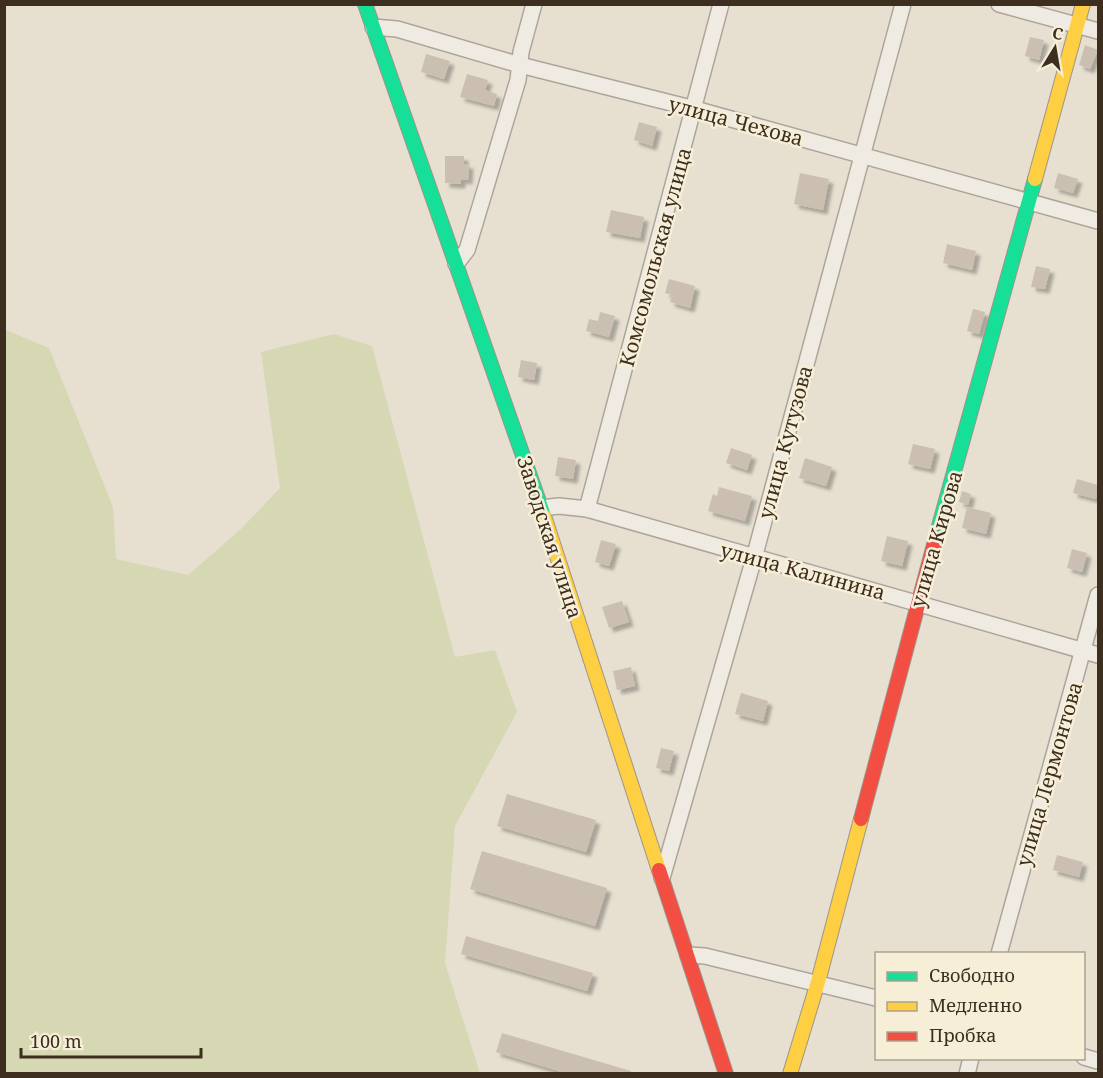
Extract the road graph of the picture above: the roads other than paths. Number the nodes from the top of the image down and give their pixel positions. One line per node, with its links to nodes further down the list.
1 (365, 4): 8 (street, Заводская улица)
2 (534, 4): 10 (street)
3 (721, 4): 11 (street, Комсомольская улица)
4 (903, 4): 12 (street, улица Кутузова)
5 (999, 4): 7 (street)
6 (1083, 4): 7 (street, улица Кирова)
7 (1078, 26): 9 (street); 13 (street, улица Кирова)
8 (373, 27): 10 (street, улица Чехова); 15 (street, Заводская улица)
9 (1098, 31)
10 (520, 65): 11 (street, улица Чехова); 15 (street)
11 (695, 109): 12 (street, улица Чехова); 17 (street, Комсомольская улица)
12 (861, 156): 13 (street, улица Чехова); 18 (street, улица Кутузова)
13 (1031, 200): 14 (street, улица Чехова); 20 (street, улица Кирова)
14 (1098, 221)
15 (456, 264): 16 (street, Заводская улица)
16 (542, 508): 17 (street, улица Калинина); 22 (street, Заводская улица)
17 (587, 509): 18 (street, улица Калинина)
18 (754, 558): 20 (street, улица Калинина); 22 (street, улица Кутузова)
19 (1098, 595): 21 (street, улица Лермонтова)
20 (918, 602): 21 (street, улица Калинина); 25 (street, улица Кирова)
21 (1091, 653): 23 (street, улица Лермонтова)
22 (662, 878): 24 (street, Заводская улица)
23 (1000, 952)
24 (688, 955): 25 (street); 27 (street, Заводская улица)
25 (818, 982): 26 (street); 28 (street, улица Кирова)
26 (875, 998)
27 (726, 1074)
28 (790, 1074)

